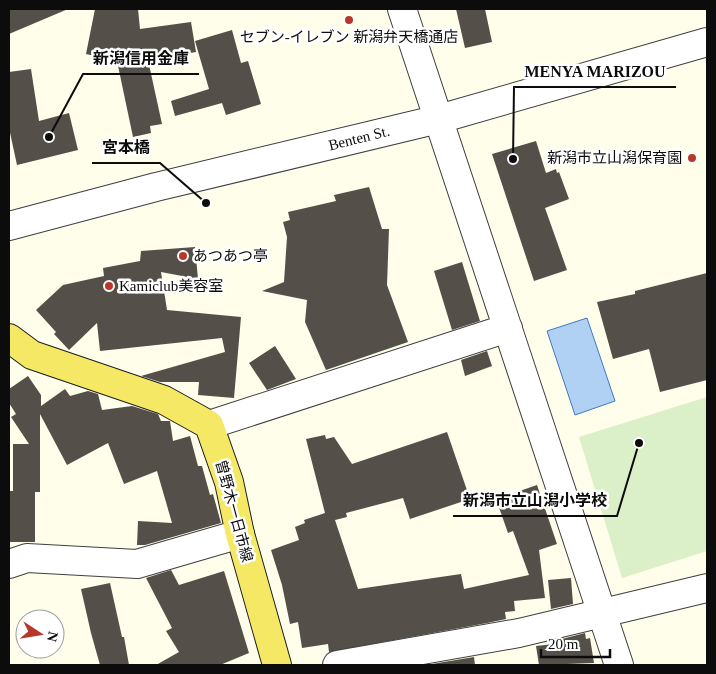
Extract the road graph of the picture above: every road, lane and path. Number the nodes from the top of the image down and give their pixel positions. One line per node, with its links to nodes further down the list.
1 (402, 9): 3 (street)
2 (707, 42): 3 (street, Benten St.)
3 (440, 119): 4 (street, Benten St.); 5 (street)
4 (9, 226)
5 (508, 328): 7 (street); 11 (street)
6 (9, 338): 7 (main road)
7 (209, 426): 8 (main road, 曽野木一日市線)
8 (240, 534): 9 (street); 12 (main road, 曽野木一日市線)
9 (9, 564)
10 (707, 588): 11 (street)
11 (600, 615): 13 (street); 14 (street)
12 (277, 665)
13 (337, 665)
14 (618, 665)

